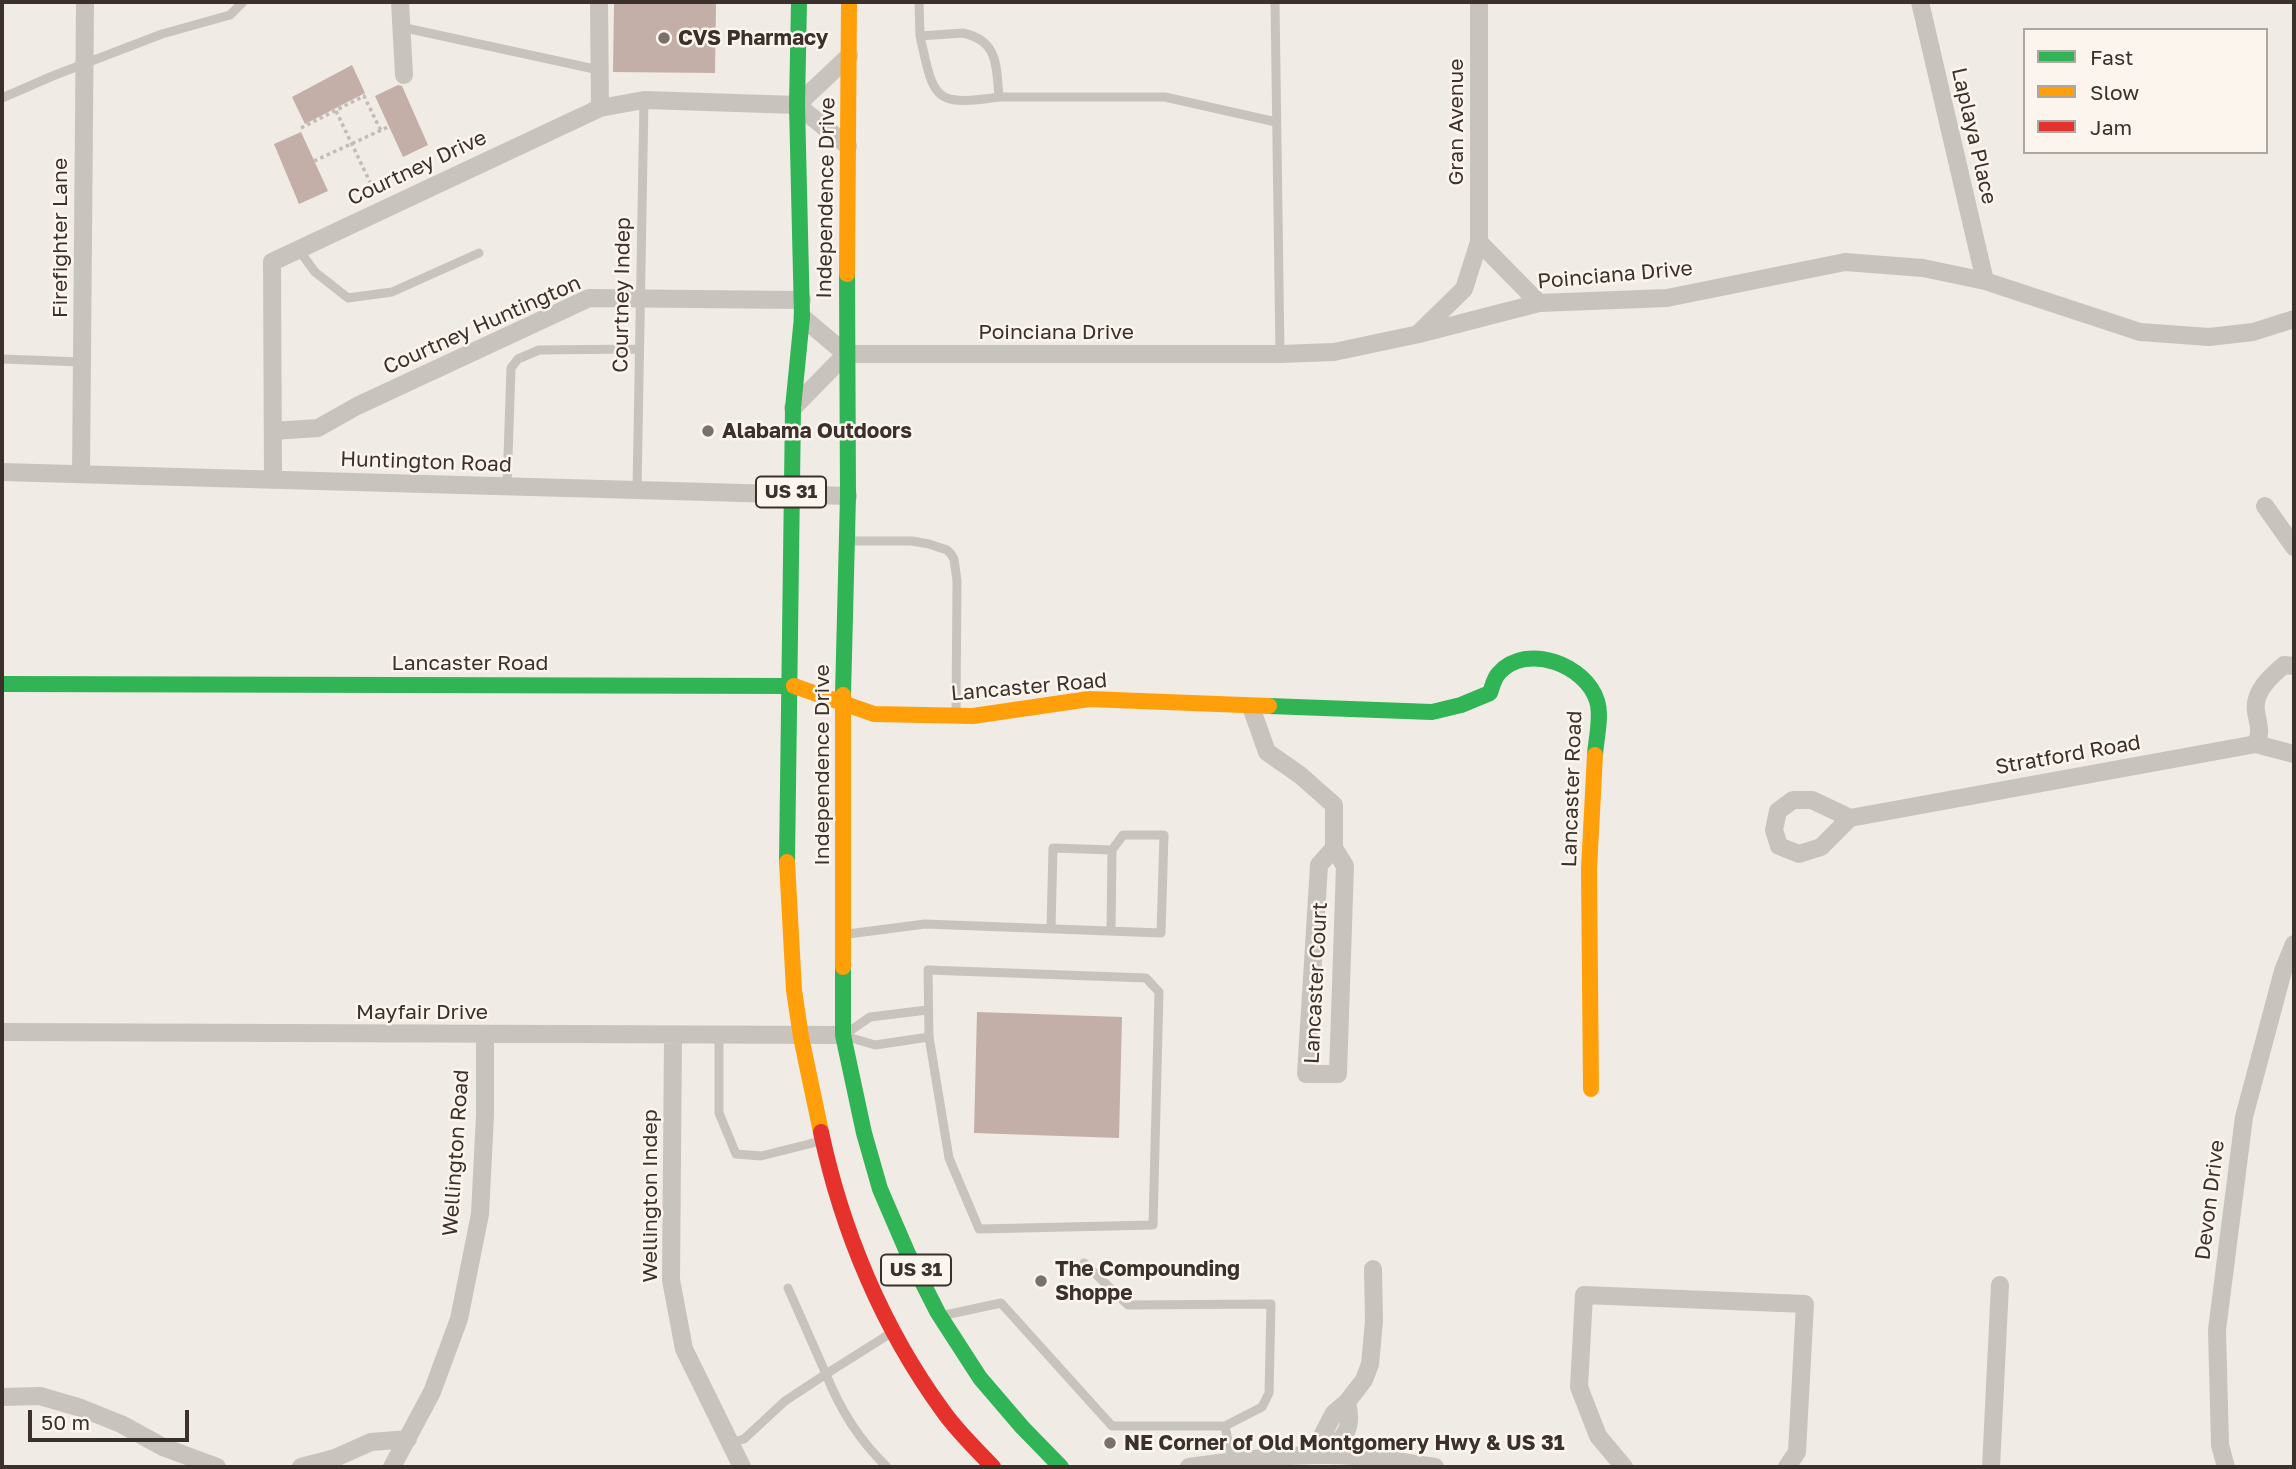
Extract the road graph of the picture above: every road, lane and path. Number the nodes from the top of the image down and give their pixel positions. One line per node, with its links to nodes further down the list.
1 (85, 2): 14 (street, Firefighter Lane)
2 (243, 2): 14 (lane)
3 (400, 2): 11 (street)
4 (599, 2): 15 (street)
5 (799, 2): 20 (main road, Independence Drive / US 31)
6 (849, 2): 13 (main road, Independence Drive / US 31)
7 (919, 2): 12 (lane)
8 (1275, 2): 23 (lane)
9 (1479, 2): 31 (street, Gran Avenue)
10 (1920, 2): 34 (street, Laplaya Place)
11 (401, 27): 15 (lane); 16 (street)
12 (920, 36): 17 (lane); 17 (lane)
13 (849, 56): 20 (street); 28 (main road, Independence Drive / US 31)
14 (84, 65): 18 (lane); 44 (street, Firefighter Lane)
15 (599, 69): 21 (street)
16 (404, 75)
17 (999, 97): 23 (lane)
18 (2, 98)
19 (644, 100): 20 (street, Courtney Drive); 21 (street, Courtney Drive); 35 (lane, Courtney Indep)
20 (797, 105): 28 (street); 37 (main road, Independence Drive / US 31)
21 (600, 108): 32 (street, Courtney Drive)
22 (336, 110): 25 (path); 26 (path); 27 (path)
23 (1276, 122): 42 (lane)
24 (388, 127): 26 (path)
25 (301, 128)
26 (381, 131): 27 (path)
27 (352, 144): 29 (path); 30 (path)
28 (848, 146): 41 (main road, Independence Drive / US 31)
29 (314, 161)
30 (370, 182)
31 (1479, 242): 36 (street); 39 (street, Gran Avenue)
32 (298, 249): 33 (lane); 46 (street, Courtney Drive)
33 (479, 253)
34 (1985, 281): 36 (street, Poinciana Drive); 38 (street, Poinciana Drive)
35 (640, 299): 37 (street, Courtney Huntington); 40 (lane, Courtney Indep); 46 (street, Courtney Huntington)
36 (1539, 303): 39 (street, Poinciana Drive)
37 (802, 309): 41 (street); 45 (main road, Independence Drive / US 31)
38 (2294, 318)
39 (1419, 334): 42 (street, Poinciana Drive)
40 (638, 349): 50 (lane); 51 (lane, Courtney Indep)
41 (846, 354): 42 (street, Poinciana Drive); 45 (street); 53 (main road, Independence Drive / US 31)
42 (1280, 354)
43 (2, 359): 44 (lane)
44 (82, 362): 48 (street, Firefighter Lane)
45 (793, 408): 52 (main road, Independence Drive / US 31)
46 (273, 431): 49 (street, Courtney Drive)
47 (2, 472): 48 (street, Huntington Road)
48 (81, 474): 49 (street, Huntington Road)
49 (273, 480): 50 (street, Huntington Road)
50 (507, 487): 51 (street, Huntington Road)
51 (636, 490): 52 (street, Huntington Road)
52 (791, 496): 53 (street, Huntington Road); 59 (main road, Independence Drive / US 31)
53 (848, 496): 55 (main road, Independence Drive / US 31)
54 (2265, 506): 56 (street)
55 (847, 541): 60 (main road, Independence Drive / US 31); 62 (lane)
56 (2294, 547)
57 (2294, 666): 63 (street)
58 (2, 684): 59 (main road, Lancaster Road)
59 (789, 684): 60 (main road, Lancaster Road); 80 (main road, Independence Drive / US 31)
60 (843, 704): 62 (main road, Lancaster Road); 70 (main road, Independence Drive / US 31)
61 (1251, 707): 62 (main road, Lancaster Road); 66 (street, Lancaster Court); 82 (main road, Lancaster Road)
62 (956, 716)
63 (2256, 744): 64 (street, Stratford Road); 65 (street, Stratford Road)
64 (2294, 754)
65 (1850, 818)
66 (1334, 848): 72 (street, Lancaster Court); 73 (street, Lancaster Court)
67 (1112, 850): 68 (lane); 69 (lane); 69 (lane)
68 (1051, 928): 69 (lane); 70 (lane)
69 (1111, 930)
70 (843, 935): 77 (main road, Independence Drive / US 31)
71 (2294, 944): 110 (street, Devon Drive)
72 (1313, 954): 73 (street); 73 (street, Lancaster Court)
73 (1342, 955)
74 (927, 1010): 77 (lane); 81 (lane); 81 (lane)
75 (2, 1032): 76 (street, Mayfair Drive)
76 (485, 1035): 78 (street, Mayfair Drive); 93 (street, Wellington Road)
77 (843, 1035): 80 (street, Mayfair Drive); 81 (lane); 88 (main road, Independence Drive / US 31)
78 (673, 1037): 79 (street, Mayfair Drive); 94 (street, Wellington Indep)
79 (719, 1037): 80 (street, Mayfair Drive); 83 (lane)
80 (801, 1037): 83 (main road, Independence Drive / US 31)
81 (929, 1037)
82 (1591, 1090)
83 (822, 1140): 89 (main road, Independence Drive / US 31)
84 (1084, 1263): 92 (lane)
85 (1373, 1269): 95 (street)
86 (2000, 1285): 109 (street)
87 (788, 1288): 90 (lane)
88 (940, 1317): 92 (lane); 104 (main road, Independence Drive / US 31)
89 (894, 1331): 90 (lane); 103 (main road, Independence Drive / US 31)
90 (826, 1374): 94 (lane); 102 (lane)
91 (2, 1397): 98 (street)
92 (1225, 1426): 96 (lane)
93 (408, 1439): 99 (street); 100 (street, Wellington Road)
94 (730, 1443): 101 (street, Wellington Indep)
95 (1323, 1454): 96 (street); 97 (street)
96 (1232, 1461): 105 (street)
97 (1354, 1462): 106 (street)
98 (217, 1467)
99 (301, 1467)
100 (392, 1467)
101 (742, 1467)
102 (887, 1467)
103 (993, 1467)
104 (1061, 1467)
105 (1189, 1467)
106 (1435, 1467)
107 (1624, 1467): 108 (street)
108 (1787, 1467)
109 (1991, 1467)
110 (2226, 1467)

